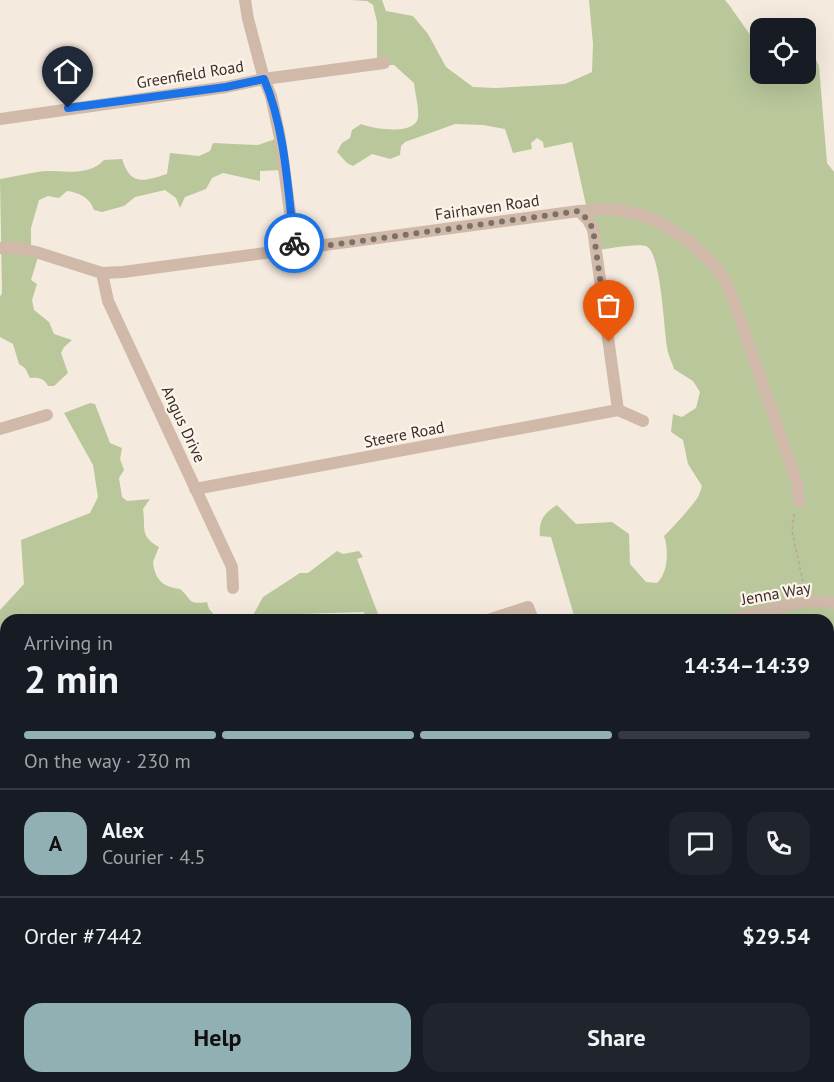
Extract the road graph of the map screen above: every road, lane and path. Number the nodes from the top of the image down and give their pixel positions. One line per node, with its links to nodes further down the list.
1 (245, 0): 3 (street)
2 (384, 63): 3 (street, Greenfield Road)
3 (264, 79): 4 (street, Greenfield Road); 7 (street)
4 (0, 119)
5 (579, 211): 7 (street, Fairhaven Road); 9 (street); 14 (street, Fairhaven Road)
6 (0, 248): 8 (street, Fairhaven Road)
7 (295, 250): 8 (street, Fairhaven Road)
8 (102, 273): 13 (street, Angus Drive)
9 (618, 411): 11 (street); 13 (street, Steere Road)
10 (47, 415): 12 (street)
11 (643, 421)
12 (0, 429)
13 (195, 489): 15 (street, Angus Drive)
14 (799, 501): 16 (path)
15 (233, 588)
16 (807, 601): 17 (street, Jenna Way); 20 (street, Jenna Way)
17 (834, 603)
18 (506, 614): 19 (street)
19 (531, 614)
20 (751, 614)

